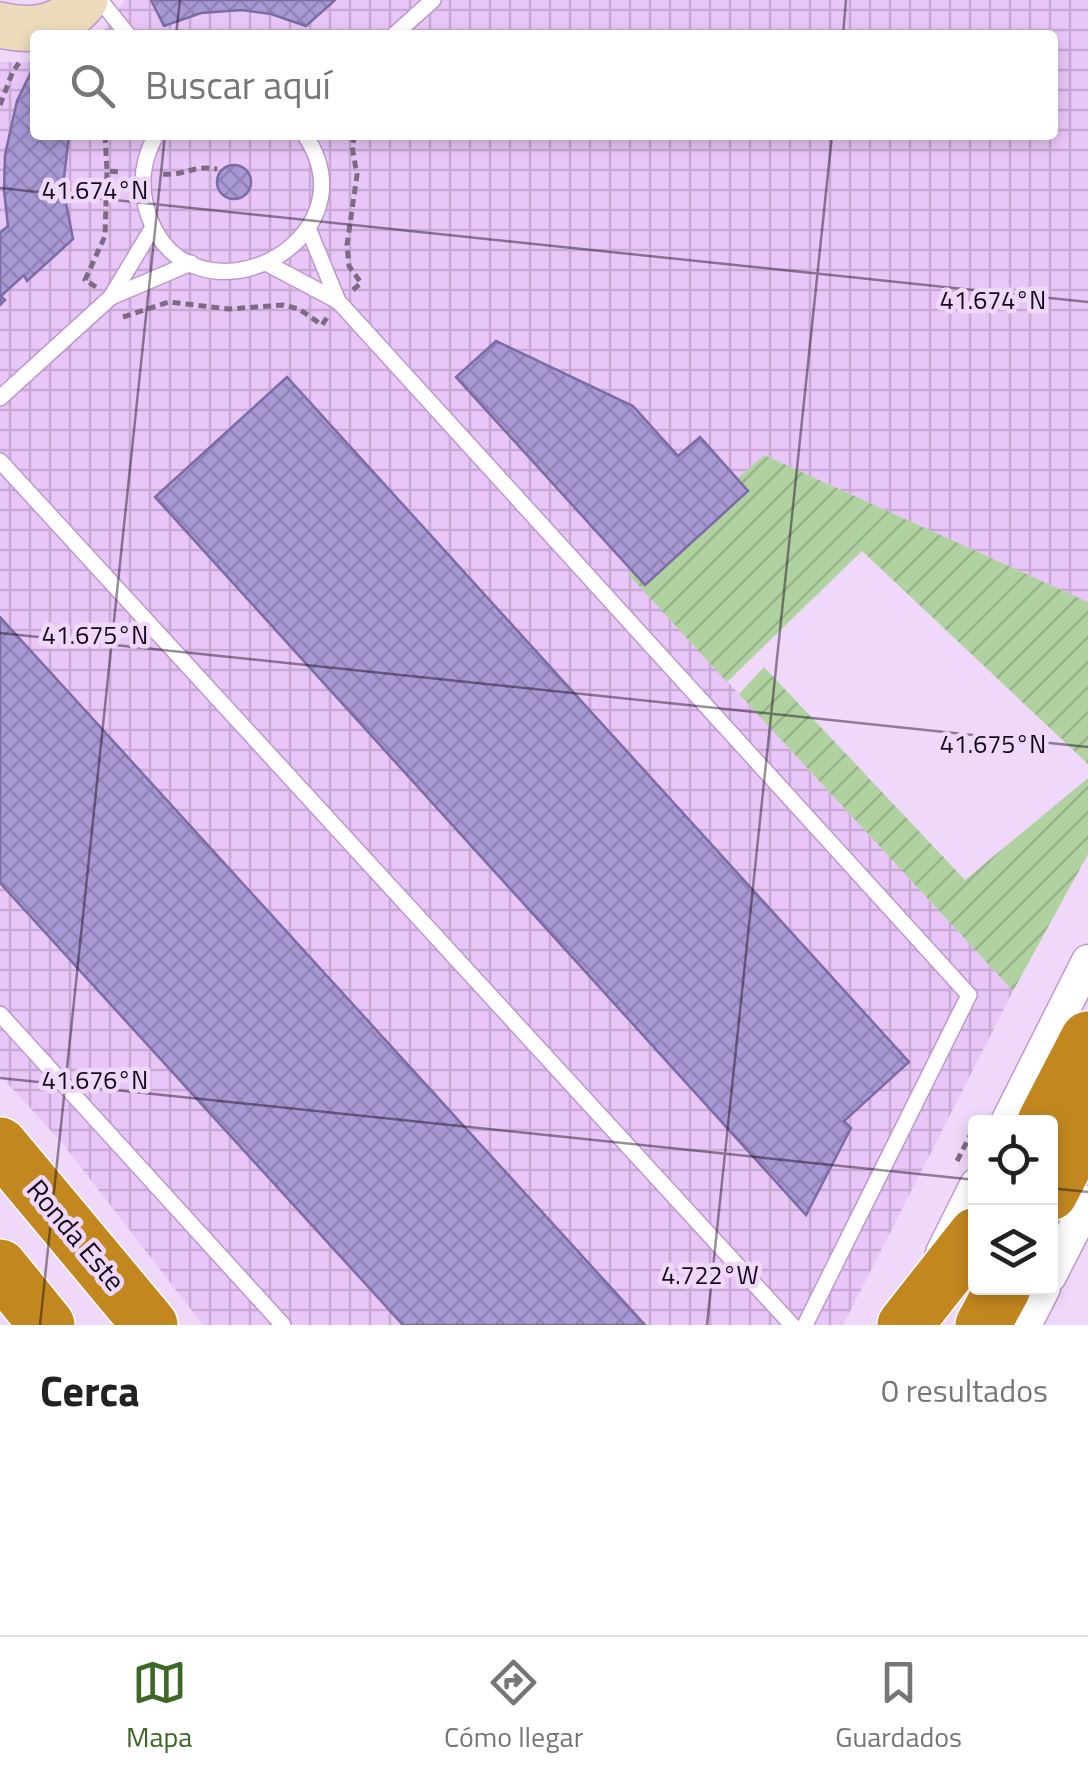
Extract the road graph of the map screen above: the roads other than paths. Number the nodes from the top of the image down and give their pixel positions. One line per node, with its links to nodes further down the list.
1 (100, 0): 5 (lane)
2 (433, 0): 6 (lane)
3 (73, 19): 4 (street)
4 (0, 25)
5 (124, 30)
6 (400, 30)
7 (154, 140): 9 (lane)
8 (312, 140): 10 (lane)
9 (153, 227): 11 (lane); 13 (lane)
10 (308, 228): 12 (lane); 14 (lane)
11 (191, 263): 12 (lane); 13 (lane)
12 (268, 264): 14 (lane)
13 (111, 297): 15 (lane)
14 (338, 302): 39 (lane)
15 (0, 398)
16 (0, 461): 38 (lane)
17 (1088, 961): 20 (street)
18 (0, 1014): 37 (lane)
19 (1088, 1039): 21 (highway)
20 (1010, 1115)
21 (1048, 1115)
22 (1088, 1120): 24 (highway)
23 (0, 1146): 36 (highway, Ronda Este)
24 (1058, 1178)
25 (1088, 1202): 28 (street)
26 (968, 1204): 34 (street)
27 (968, 1247): 34 (highway)
28 (1058, 1260)
29 (0, 1267): 35 (highway)
30 (968, 1267): 34 (highway)
31 (1001, 1295): 40 (highway)
32 (1003, 1295): 41 (highway)
33 (1041, 1295): 42 (street)
34 (919, 1323)
35 (47, 1325)
36 (150, 1325)
37 (283, 1325)
38 (792, 1325)
39 (805, 1325)
40 (984, 1325)
41 (995, 1325)
42 (1026, 1325)

